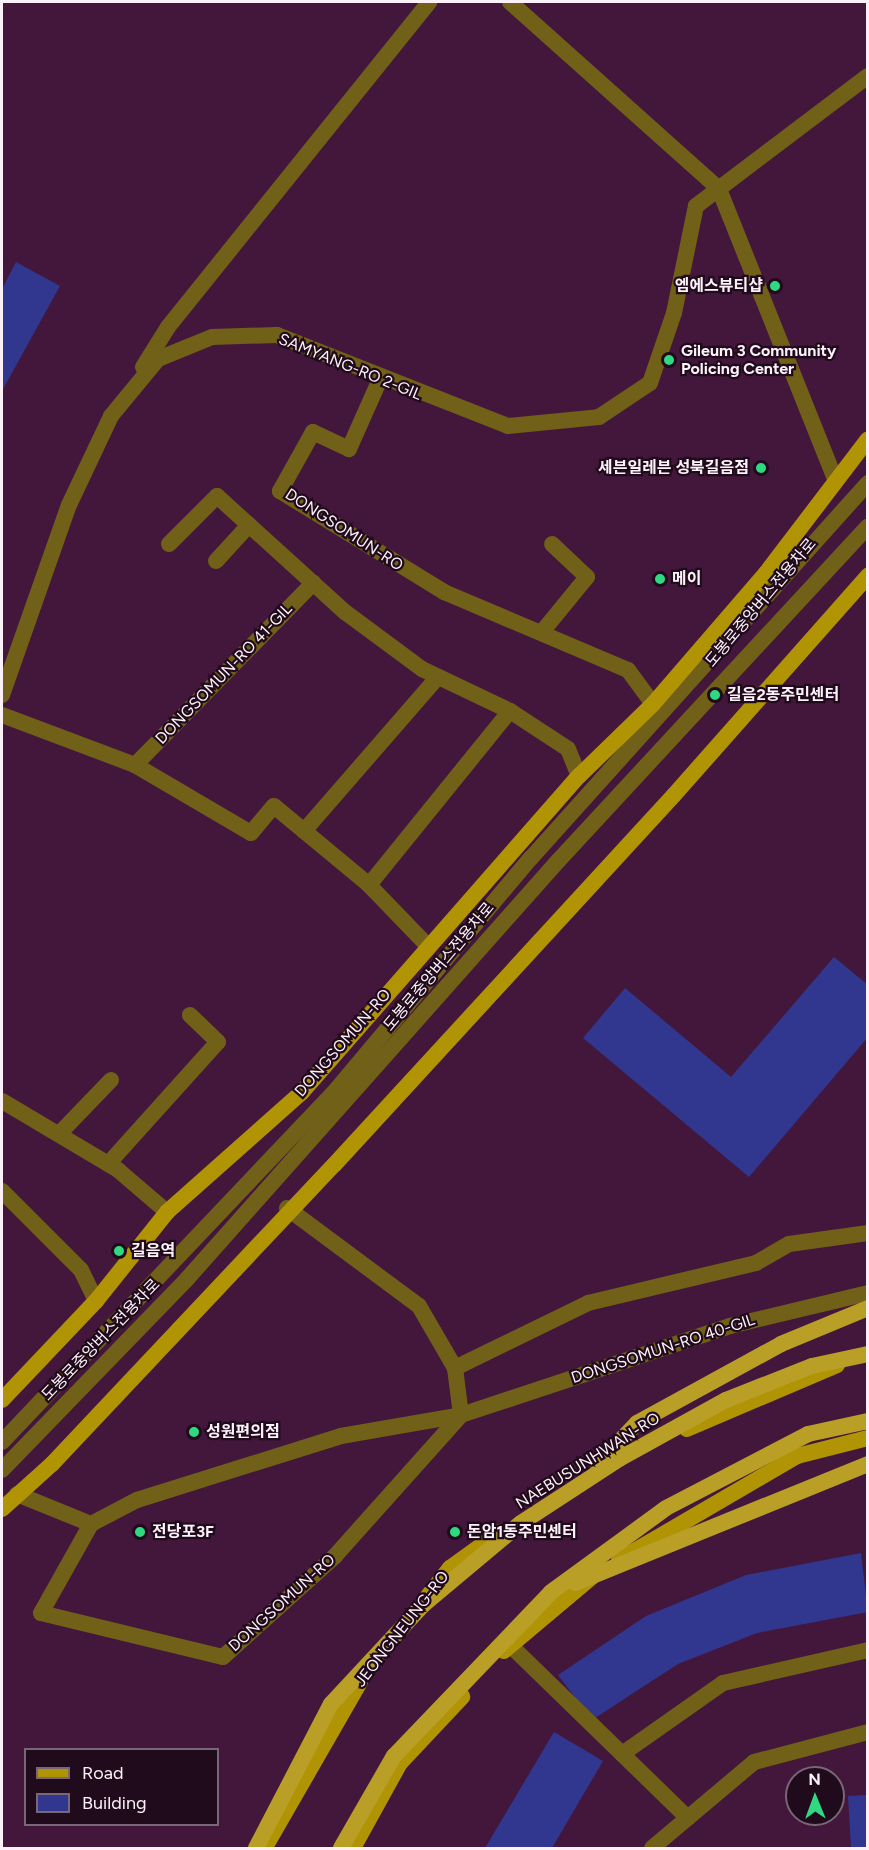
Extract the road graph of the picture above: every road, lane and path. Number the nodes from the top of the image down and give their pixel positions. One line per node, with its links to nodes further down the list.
1 (429, 2): 6 (street)
2 (510, 2): 4 (street)
3 (867, 75): 4 (street)
4 (719, 189): 5 (street, SAMYANG-RO 2-GIL); 8 (street)
5 (381, 377): 6 (street, SAMYANG-RO 2-GIL); 17 (street, DONGSOMUN-RO)
6 (111, 416): 19 (street, SAMYANG-RO 2-GIL)
7 (867, 439): 8 (main road, DONGSOMUN-RO)
8 (834, 477): 20 (main road, DONGSOMUN-RO)
9 (867, 483): 47 (street, 도봉로중앙버스전용차로)
10 (249, 525): 12 (street); 14 (street); 16 (street)
11 (867, 526): 49 (street, 도봉로중앙버스전용차로)
12 (169, 544)
13 (552, 544): 17 (street)
14 (216, 561)
15 (867, 576): 34 (main road)
16 (313, 583): 18 (street); 23 (street, DONGSOMUN-RO 41-GIL)
17 (542, 632): 20 (street, DONGSOMUN-RO)
18 (438, 677): 21 (street); 25 (street)
19 (2, 695)
20 (653, 704): 24 (main road, DONGSOMUN-RO)
21 (510, 711): 24 (street); 26 (street)
22 (2, 715): 23 (street)
23 (135, 765): 25 (street)
24 (579, 776): 27 (main road, DONGSOMUN-RO)
25 (304, 831): 26 (street)
26 (369, 885): 27 (street)
27 (427, 945): 35 (main road, DONGSOMUN-RO)
28 (190, 1015): 32 (street)
29 (111, 1080): 31 (street)
30 (2, 1101): 31 (street)
31 (60, 1134): 32 (street)
32 (108, 1164): 35 (street)
33 (2, 1191): 38 (street)
34 (287, 1208): 42 (street); 51 (main road)
35 (167, 1212): 38 (main road, DONGSOMUN-RO)
36 (867, 1233): 42 (street)
37 (867, 1293): 44 (street, DONGSOMUN-RO 40-GIL)
38 (96, 1301): 43 (main road, DONGSOMUN-RO)
39 (867, 1308): 50 (highway)
40 (867, 1354): 50 (highway, NAEBUSUNHWAN-RO)
41 (867, 1360): 61 (main road, JEONGNEUNG-RO)
42 (455, 1368): 44 (street)
43 (2, 1400)
44 (461, 1415): 53 (street, DONGSOMUN-RO 40-GIL); 53 (street, DONGSOMUN-RO)
45 (867, 1421): 54 (highway)
46 (867, 1438): 55 (main road)
47 (2, 1442)
48 (867, 1464): 54 (highway)
49 (2, 1470)
50 (576, 1488): 60 (highway, NAEBUSUNHWAN-RO)
51 (17, 1494): 52 (main road); 53 (street)
52 (2, 1509)
53 (91, 1524)
54 (551, 1592): 62 (highway)
55 (510, 1645): 58 (street); 63 (main road)
56 (867, 1650): 58 (street)
57 (867, 1732): 59 (street)
58 (622, 1754): 59 (street)
59 (688, 1818): 64 (street)
60 (256, 1848)
61 (265, 1848)
62 (341, 1848)
63 (353, 1848)
64 (652, 1848)

